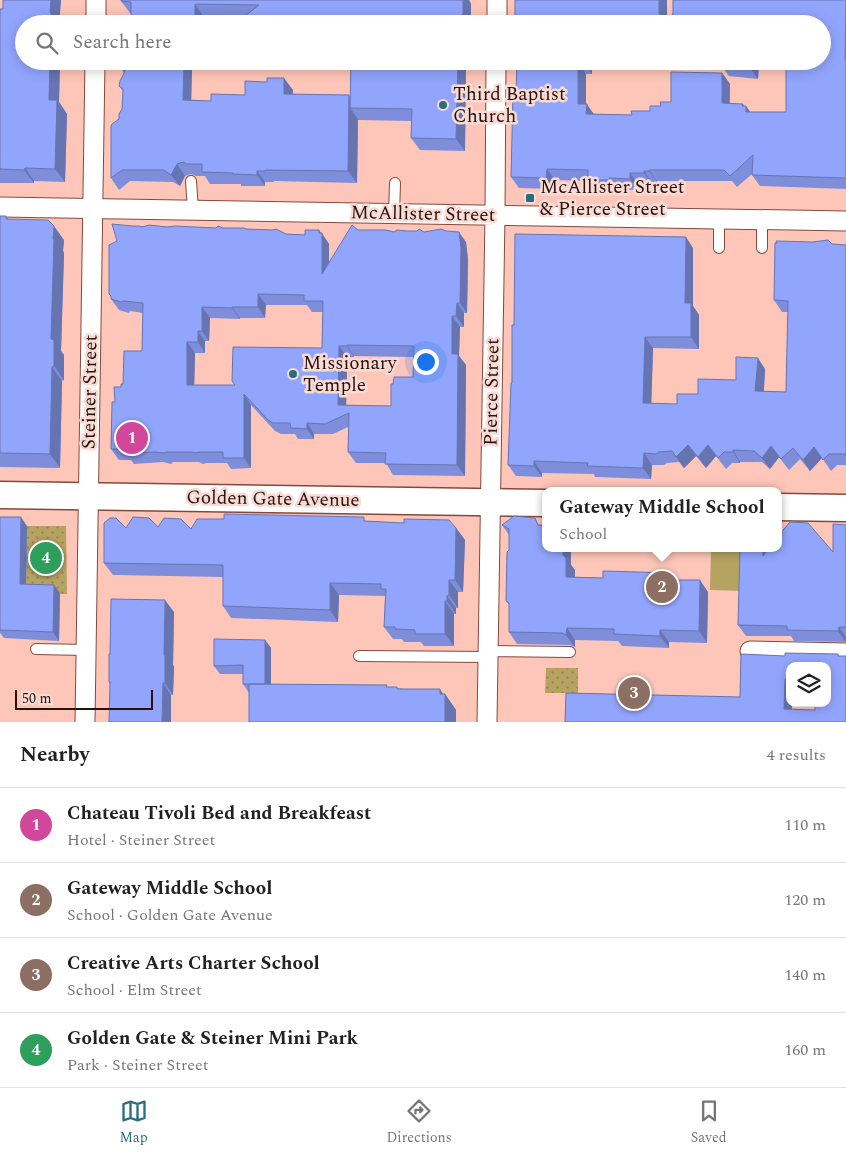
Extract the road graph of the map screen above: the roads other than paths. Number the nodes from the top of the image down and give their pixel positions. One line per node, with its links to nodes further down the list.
1 (96, 0): 3 (street)
2 (497, 0): 4 (street)
3 (96, 15)
4 (496, 15)
5 (95, 70): 10 (street, Steiner Street)
6 (496, 70): 13 (street, Pierce Street)
7 (191, 181): 11 (lane)
8 (395, 183): 12 (lane)
9 (0, 207): 10 (street, McAllister Street)
10 (93, 209): 11 (street, McAllister Street); 20 (street, Steiner Street)
11 (193, 210): 12 (street, McAllister Street)
12 (394, 214): 13 (street, McAllister Street)
13 (495, 215): 14 (street, McAllister Street); 21 (street, Pierce Street)
14 (719, 219): 15 (street, McAllister Street); 17 (lane)
15 (762, 220): 16 (street, McAllister Street); 18 (lane)
16 (846, 221)
17 (718, 248)
18 (762, 248)
19 (0, 495): 20 (main road, Golden Gate Avenue)
20 (88, 496): 21 (main road, Golden Gate Avenue); 26 (street, Steiner Street)
21 (491, 502): 22 (main road, Golden Gate Avenue); 30 (street, Pierce Street)
22 (542, 503)
23 (782, 507): 24 (main road)
24 (846, 508)
25 (36, 649): 26 (lane)
26 (86, 650): 32 (street, Steiner Street)
27 (750, 651): 29 (street)
28 (570, 652): 30 (lane)
29 (846, 653)
30 (488, 654): 31 (lane); 33 (street, Pierce Street)
31 (359, 656)
32 (85, 722)
33 (487, 722)

